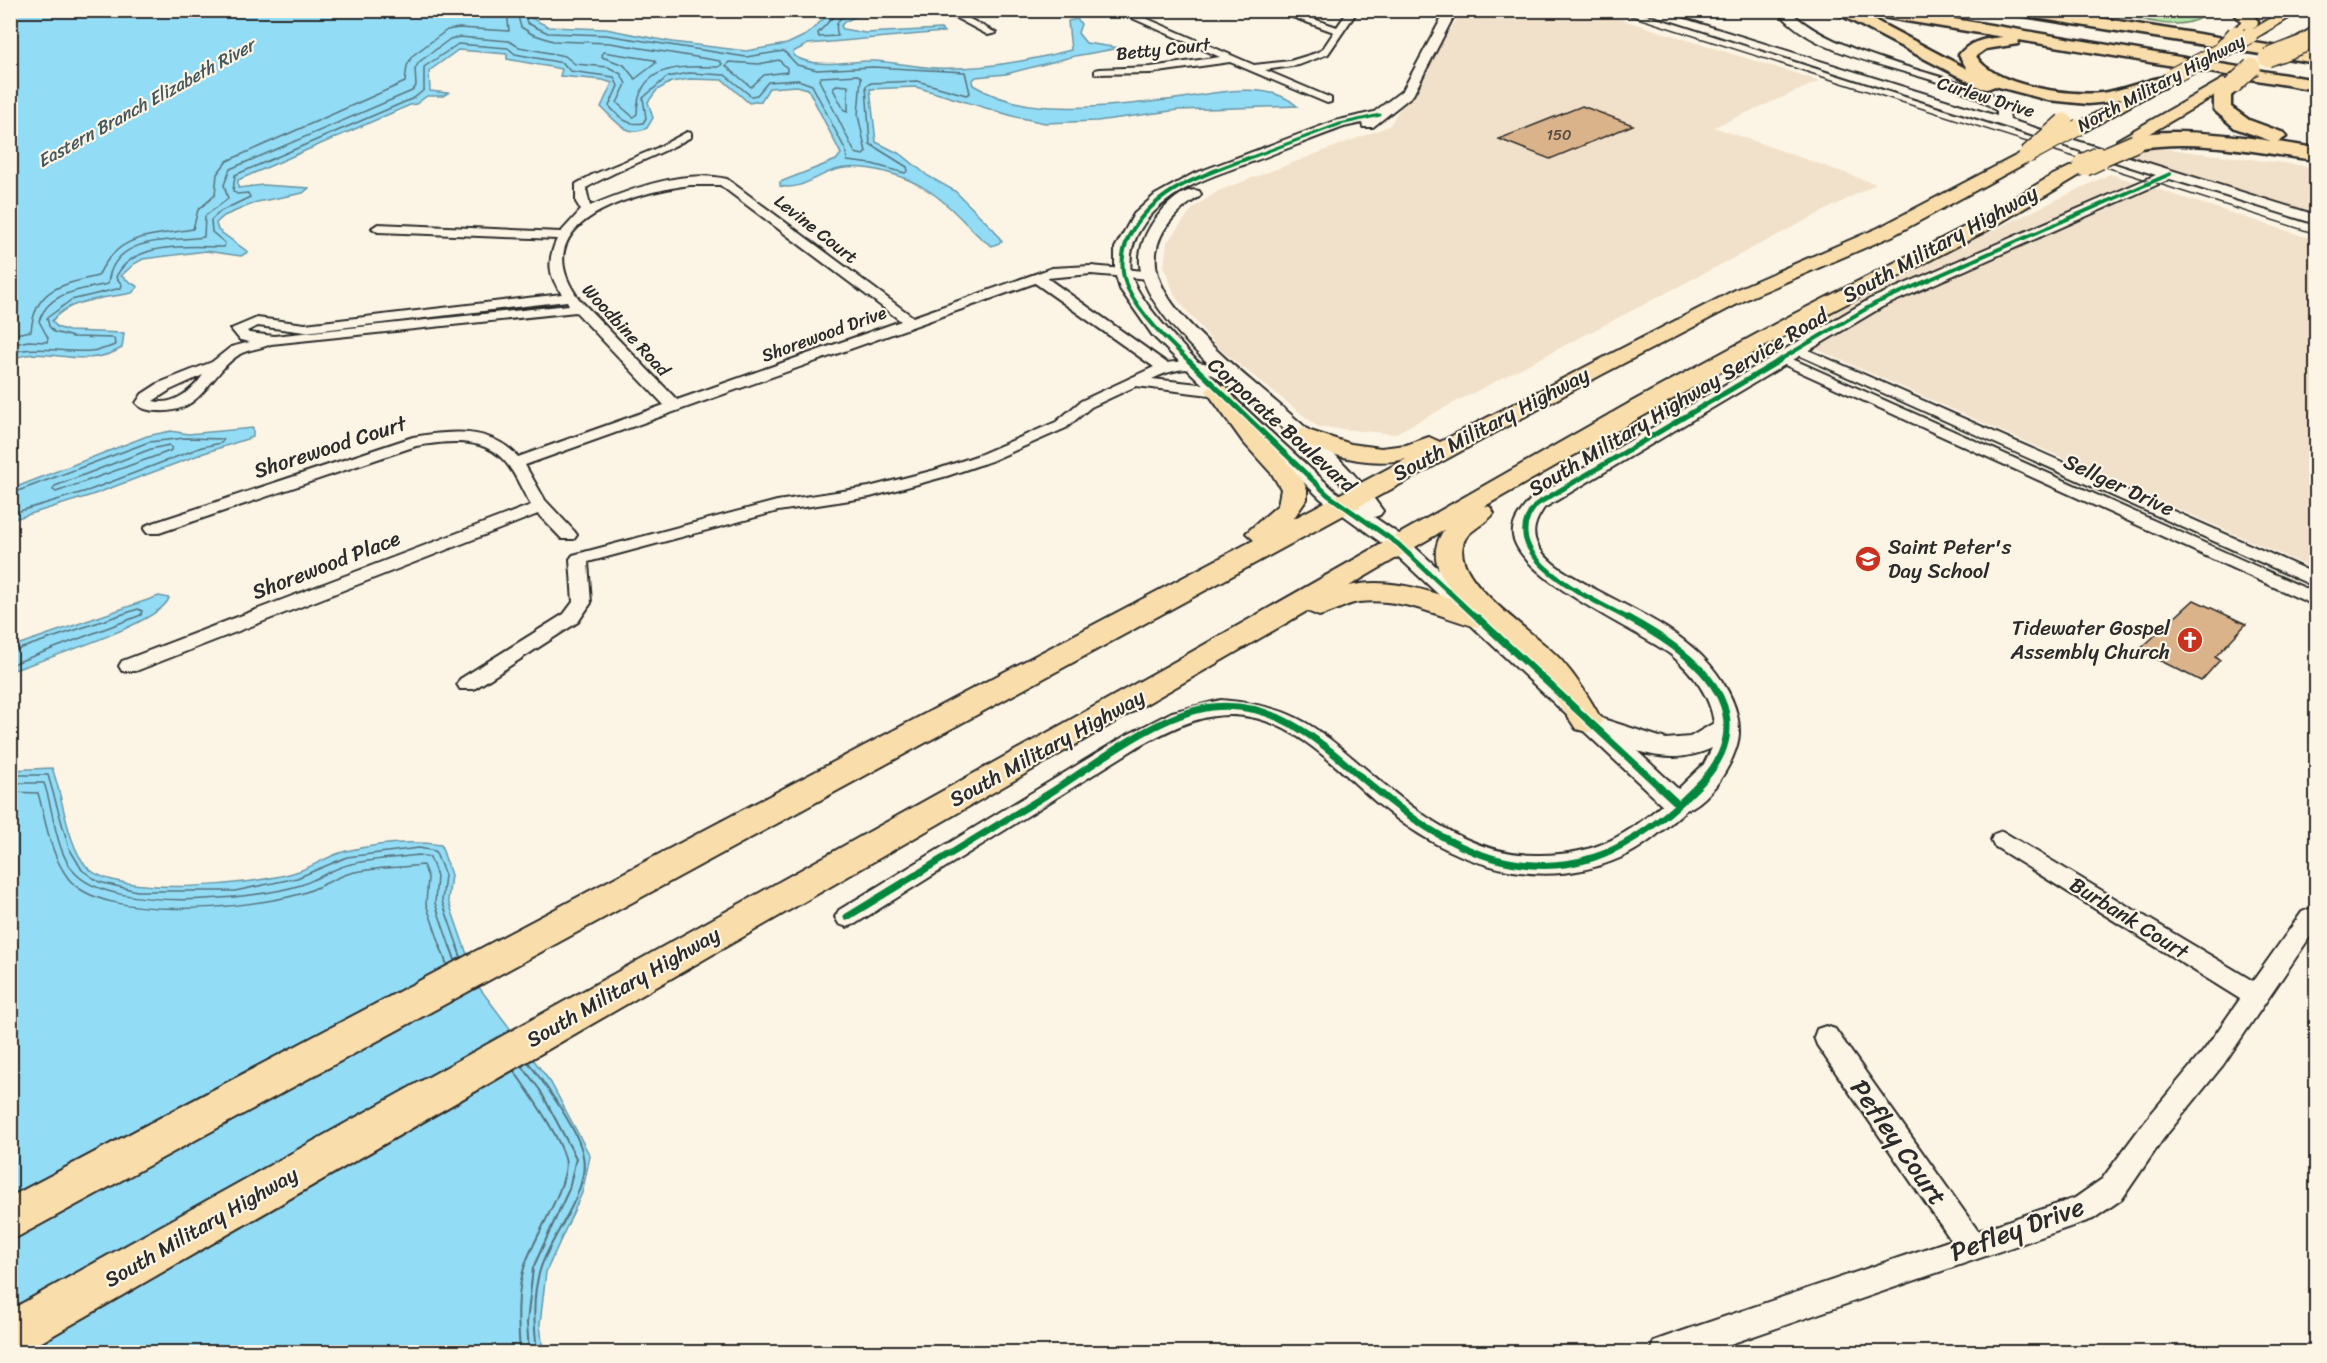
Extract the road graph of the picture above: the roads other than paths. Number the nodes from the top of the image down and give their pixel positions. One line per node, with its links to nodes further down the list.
1 (945, 10): 18 (street)
2 (1118, 10): 24 (street)
3 (1278, 10): 17 (street)
4 (1354, 10): 17 (street)
5 (1452, 10): 33 (street, Corporate Boulevard)
6 (1643, 10): 34 (street, Curlew Drive)
7 (1782, 10): 34 (street)
8 (1838, 10): 35 (highway)
9 (1870, 10): 22 (highway)
10 (1907, 10): 28 (highway)
11 (1966, 10): 25 (highway)
12 (2018, 10): 19 (highway)
13 (2096, 10): 19 (highway)
14 (2238, 10): 19 (highway)
15 (2295, 10): 19 (main road, North Military Highway)
16 (2316, 30): 20 (main road)
17 (1339, 31): 26 (street)
18 (991, 33)
19 (2246, 39): 21 (highway, bridge); 23 (highway)
20 (2304, 41): 30 (highway, bridge)
21 (2223, 49): 29 (main road, North Military Highway, bridge)
22 (2134, 55): 29 (highway); 31 (highway)
23 (2316, 58)
24 (1229, 59): 26 (street); 27 (street, Betty Court)
25 (2316, 67)
26 (1251, 68): 32 (street)
27 (1099, 72)
28 (2316, 78)
29 (2166, 79): 35 (main road, North Military Highway)
30 (2228, 85): 37 (main road, North Military Highway); 38 (highway)
31 (2316, 86)
32 (1327, 100)
33 (1380, 115): 48 (street, Corporate Boulevard); 49 (street, Corporate Boulevard)
34 (1997, 116): 42 (street, Curlew Drive)
35 (2071, 124): 40 (highway, bridge)
36 (687, 135): 44 (street)
37 (2131, 142): 39 (highway); 41 (highway, bridge)
38 (2316, 146)
39 (2316, 154)
40 (2024, 158): 58 (main road, South Military Highway)
41 (2084, 165): 66 (main road, South Military Highway)
42 (2170, 174): 45 (street, Curlew Drive); 54 (street, South Military Highway Service Road)
43 (693, 181): 44 (street, Woodbine Road); 52 (street, Levine Court)
44 (588, 211): 47 (street, Woodbine Road)
45 (2316, 220)
46 (378, 228): 47 (street)
47 (565, 236): 51 (street, Woodbine Road)
48 (1124, 273): 49 (street, Shorewood Drive); 50 (street, Shorewood Drive); 55 (street, Corporate Boulevard)
49 (1150, 275): 63 (street, Corporate Boulevard)
50 (1036, 277): 52 (street, Shorewood Drive); 57 (street)
51 (575, 303): 53 (street); 53 (street); 62 (street, Woodbine Road)
52 (912, 323): 62 (street, Shorewood Drive)
53 (274, 340): 56 (street)
54 (1789, 353): 61 (street, Sellger Drive); 64 (street, Sellger Drive); 84 (street, South Military Highway Service Road)
55 (1190, 364): 57 (street); 60 (street, Corporate Boulevard); 63 (street)
56 (217, 365)
57 (1164, 368): 59 (street)
58 (1593, 370): 65 (main road); 69 (main road, South Military Highway)
59 (1134, 382): 60 (street); 81 (street)
60 (1218, 391): 69 (street, Corporate Boulevard); 77 (main road)
61 (1916, 402): 64 (street); 68 (street, Sellger Drive)
62 (676, 408): 67 (street, Shorewood Drive)
63 (1271, 409): 65 (street, Corporate Boulevard)
64 (1902, 412): 70 (street, Sellger Drive)
65 (1301, 435): 69 (street, Corporate Boulevard)
66 (1555, 456): 74 (main road, South Military Highway); 83 (main road)
67 (516, 463): 71 (street); 72 (street, Shorewood Court)
68 (2120, 493): 70 (street); 75 (street, Sellger Drive)
69 (1351, 499): 74 (street, Corporate Boulevard); 77 (main road, South Military Highway)
70 (2106, 504): 75 (street, Sellger Drive)
71 (541, 507): 73 (street); 80 (street, Shorewood Place)
72 (153, 529)
73 (568, 535)
74 (1398, 544): 79 (street, Corporate Boulevard); 82 (main road, South Military Highway)
75 (2223, 549): 76 (street, Sellger Drive); 78 (street, Sellger Drive)
76 (2316, 581)
77 (1166, 598): 91 (main road, South Military Highway)
78 (2316, 600)
79 (1477, 617): 82 (main road); 83 (street, Corporate Boulevard)
80 (129, 666)
81 (467, 684)
82 (1145, 694): 93 (main road, South Military Highway)
83 (1587, 721): 84 (street); 85 (street, Corporate Boulevard)
84 (1726, 727): 85 (street, South Military Highway Service Road)
85 (1678, 804): 88 (street, South Military Highway Service Road)
86 (2002, 840): 89 (street, Burbank Court)
87 (2316, 916): 89 (street, Pefley Drive)
88 (847, 917)
89 (2256, 996): 92 (street, Pefley Drive)
90 (1826, 1037): 92 (street, Pefley Court)
91 (10, 1220)
92 (1972, 1247): 94 (street, Pefley Drive)
93 (10, 1335)
94 (1665, 1353)

